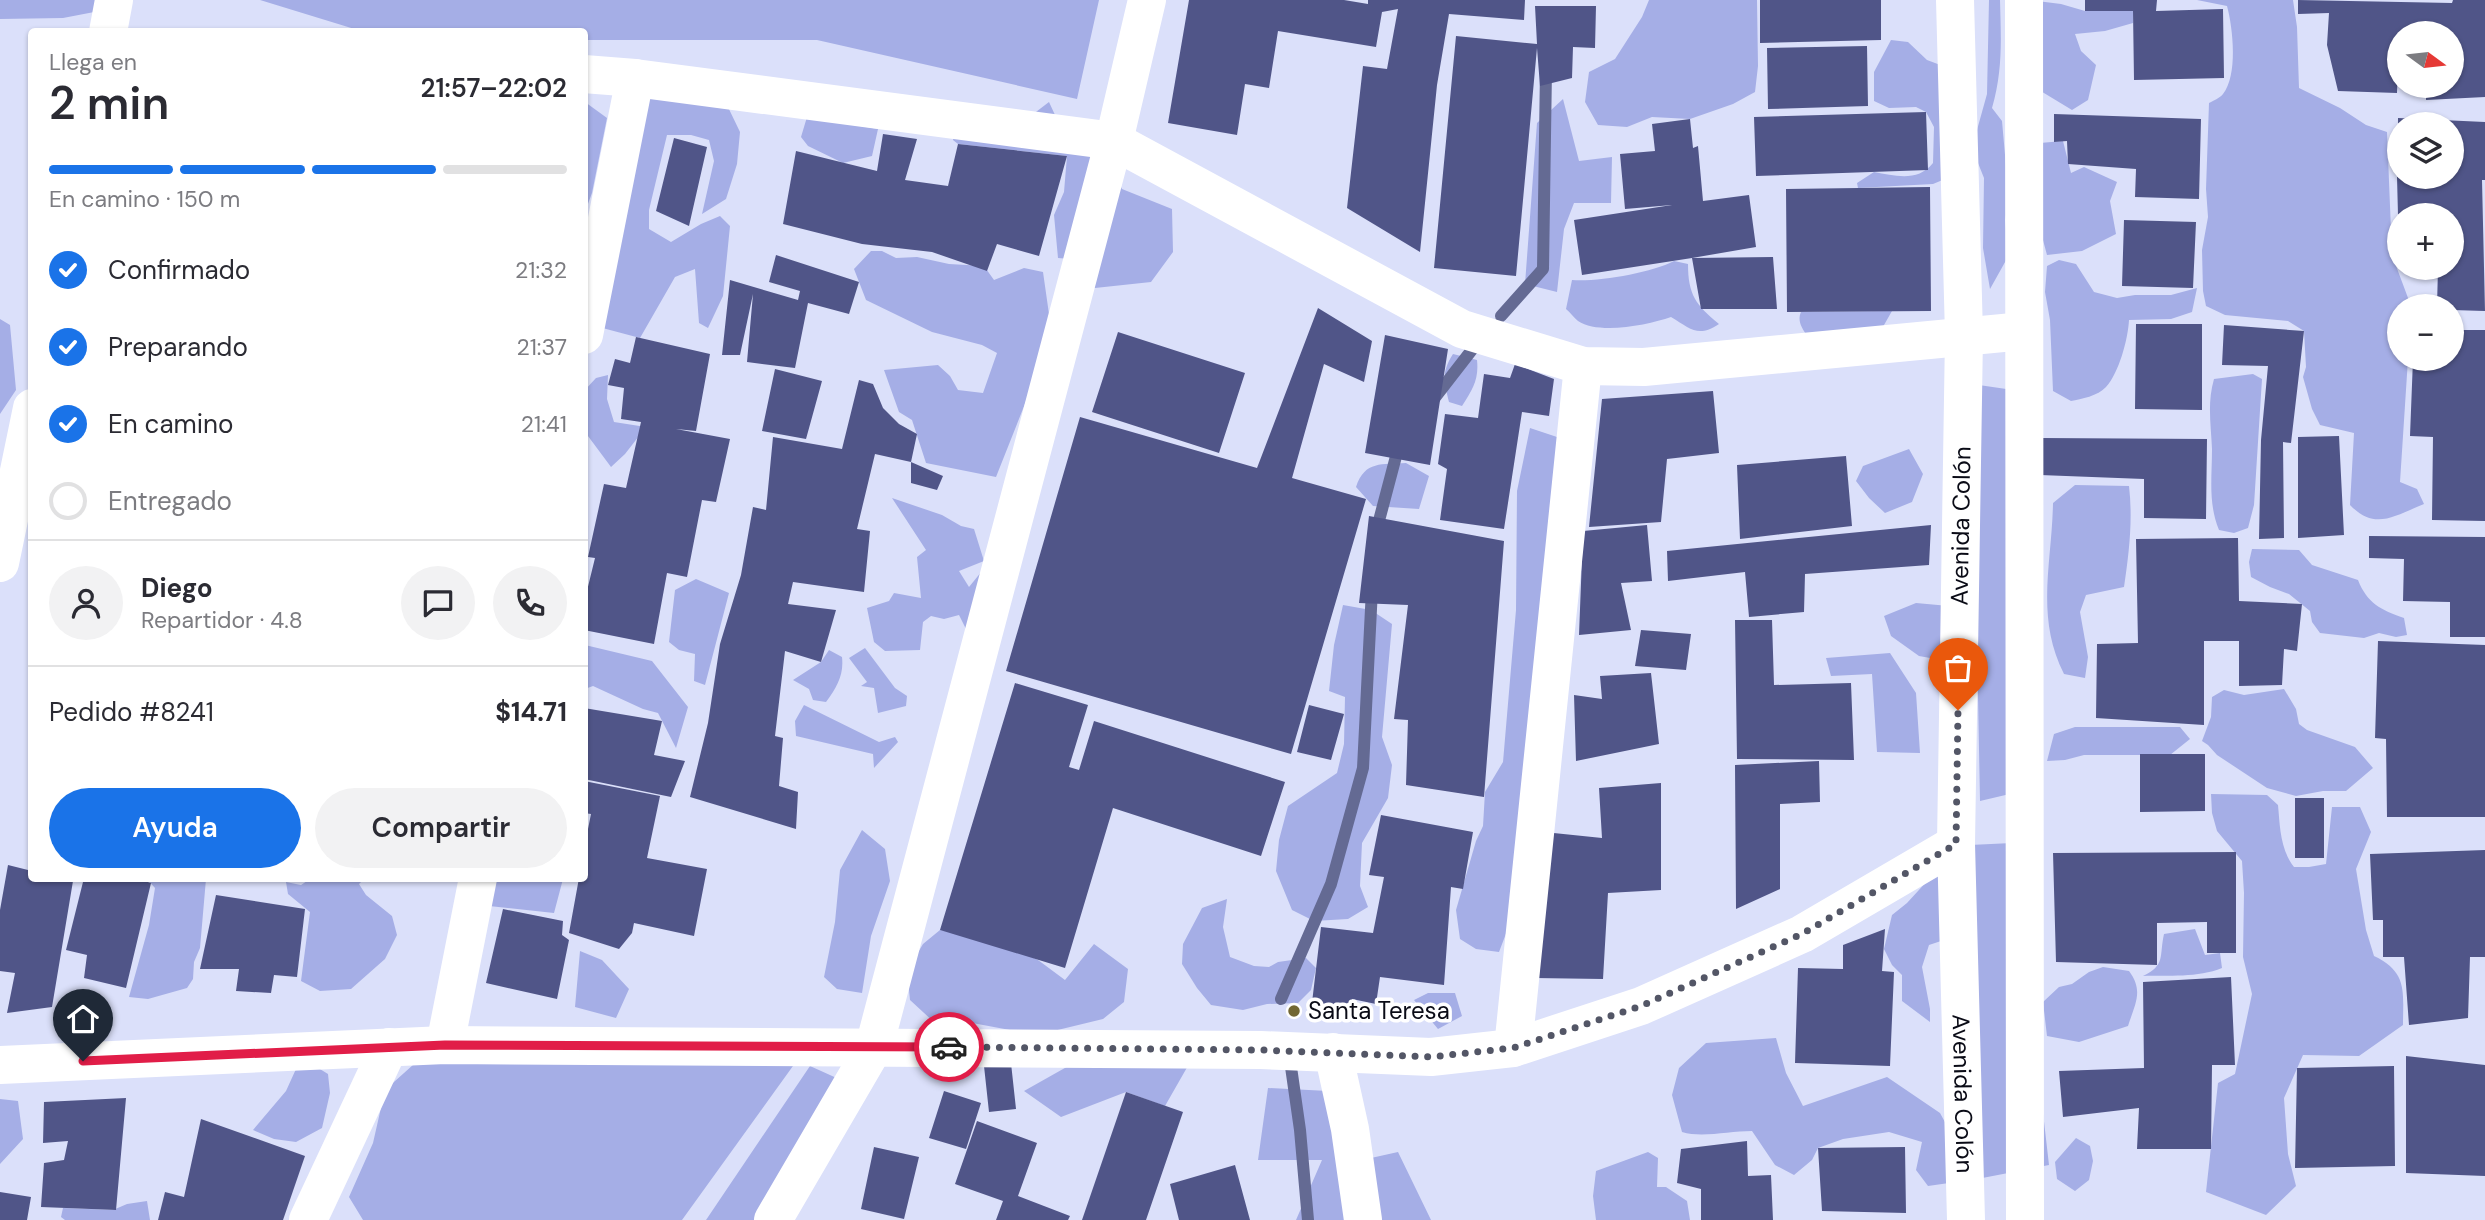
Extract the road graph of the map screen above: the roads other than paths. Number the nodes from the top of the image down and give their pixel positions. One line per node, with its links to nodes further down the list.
1 (114, 0): 5 (street)
2 (1147, 0): 8 (street)
3 (1955, 0): 11 (street, Avenida Colón)
4 (2024, 0): 10 (street)
5 (109, 28)
6 (588, 74): 7 (street)
7 (635, 78): 8 (street); 9 (street)
8 (1114, 141): 12 (street); 19 (street)
9 (588, 315)
10 (2024, 331): 11 (street); 27 (street)
11 (1964, 335): 12 (street); 15 (street, Avenida Colón)
12 (1583, 366): 20 (street)
13 (28, 427): 14 (street)
14 (0, 563)
15 (1956, 844): 20 (street); 26 (street, Avenida Colón)
16 (477, 882): 17 (street)
17 (445, 1045): 18 (street); 19 (street)
18 (389, 1047): 22 (street); 23 (street)
19 (874, 1047): 21 (street); 24 (street)
20 (1513, 1048): 21 (street)
21 (1333, 1052): 25 (street)
22 (0, 1065)
23 (309, 1220)
24 (773, 1220)
25 (1363, 1220)
26 (1966, 1220)
27 (2025, 1220)

